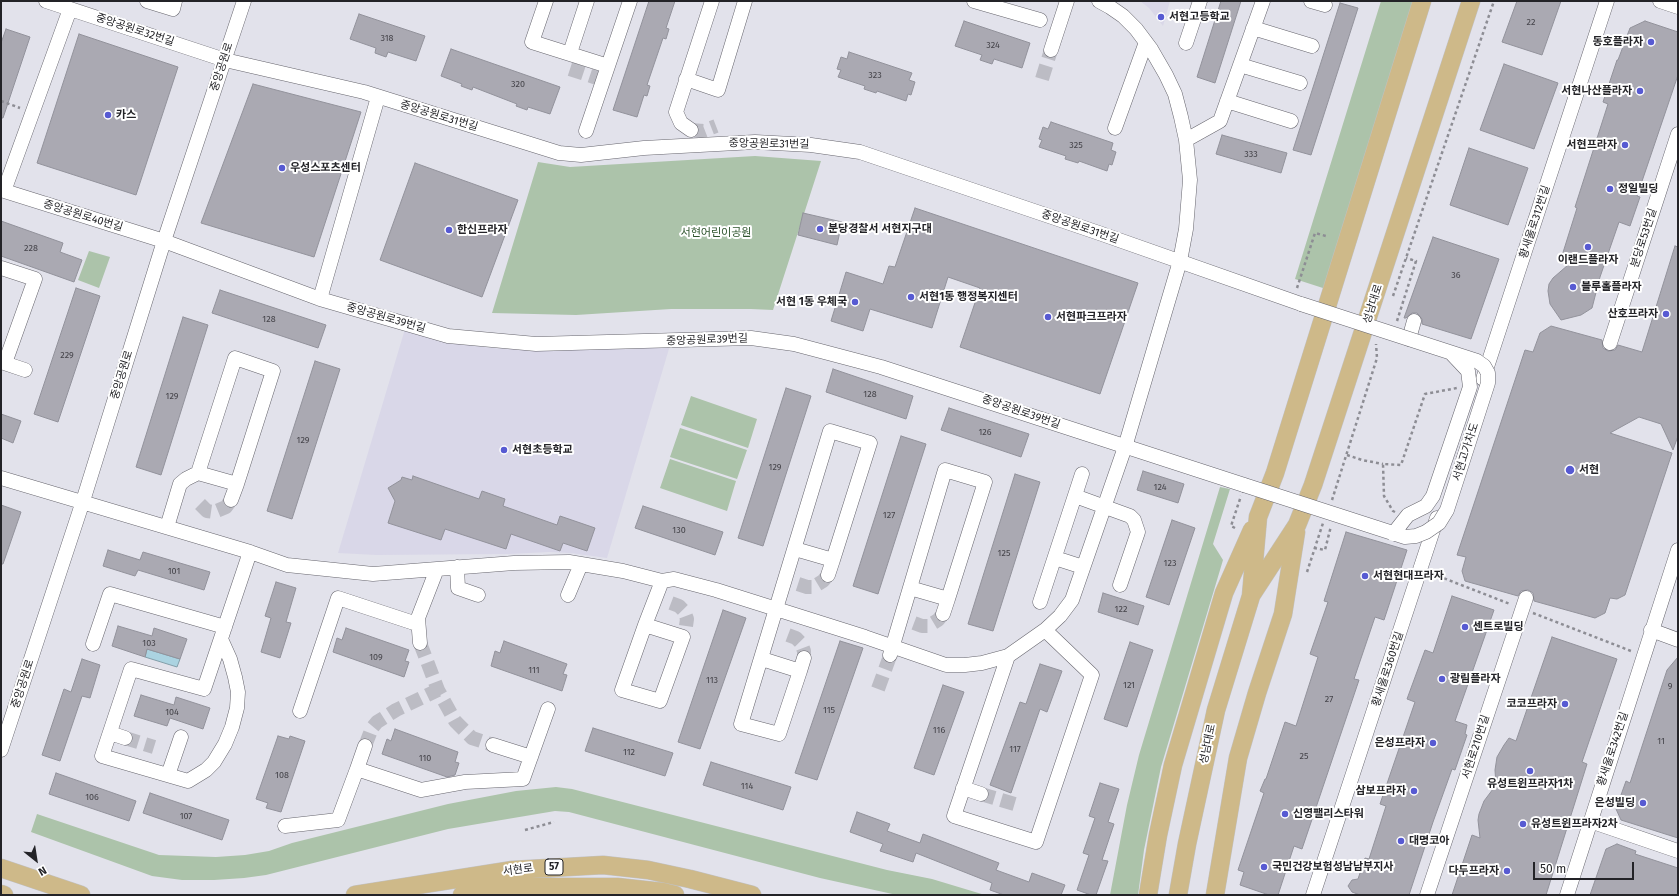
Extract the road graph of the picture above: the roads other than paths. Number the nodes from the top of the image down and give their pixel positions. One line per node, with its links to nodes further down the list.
1 (46, 1): 23 (street, 중앙공원로32번길)
2 (148, 1): 3 (street)
3 (176, 1)
4 (244, 1): 31 (street, 중앙공원로)
5 (546, 1): 30 (street)
6 (587, 1): 30 (street)
7 (630, 1): 33 (street)
8 (712, 1): 34 (street)
9 (745, 1): 34 (street)
10 (974, 1): 21 (street)
11 (1067, 1): 29 (street)
12 (1099, 1): 26 (street)
13 (1200, 1): 27 (street)
14 (1262, 1): 25 (street)
15 (1311, 1): 20 (street)
16 (1422, 1): 67 (main road, 성남대로)
17 (1471, 1): 68 (main road, 성남대로)
18 (1607, 1): 56 (street, 황새울로312번길)
19 (1660, 1): 22 (street)
20 (1325, 5)
21 (1011, 6): 24 (street)
22 (1678, 7)
23 (70, 9): 31 (street, 중앙공원로32번길); 44 (street)
24 (1040, 20)
25 (1253, 28): 28 (street); 32 (street)
26 (1146, 42): 39 (street); 43 (street)
27 (1186, 43)
28 (1312, 46)
29 (1051, 50)
30 (570, 53): 33 (street)
31 (225, 60): 36 (street, 중앙공원로31번길); 45 (street, 중앙공원로)
32 (1240, 65): 35 (street); 37 (street)
33 (608, 66): 41 (street)
34 (686, 79): 40 (street)
35 (1300, 82)
36 (378, 97): 46 (street, 중앙공원로31번길); 49 (street)
37 (1227, 102): 38 (street); 43 (street)
38 (1290, 121)
39 (1116, 128)
40 (691, 130)
41 (586, 131)
42 (1678, 134): 52 (street, 분당로53번길)
43 (1186, 140): 46 (street)
44 (3, 191): 45 (street, 중앙공원로40번길)
45 (164, 241): 49 (street, 중앙공원로39번길); 65 (street, 중앙공원로)
46 (1180, 261): 48 (street, 중앙공원로31번길); 57 (street)
47 (1, 268): 54 (street)
48 (1298, 297): 51 (street, 서현고가차도, bridge)
49 (320, 299): 57 (street, 중앙공원로39번길)
50 (1414, 321): 51 (street)
51 (1409, 339): 53 (street, 서현고가차도, bridge)
52 (1610, 343)
53 (1450, 352): 70 (street, bridge); 70 (street, 서현고가차도, bridge)
54 (3, 362): 55 (street)
55 (25, 370)
56 (1462, 443): 128 (street, 황새울로360번길)
57 (1126, 447): 62 (street, 중앙공원로39번길); 66 (street)
58 (198, 473): 61 (street); 61 (street); 69 (street)
59 (1082, 474): 63 (street)
60 (1, 478): 65 (street)
61 (237, 484): 64 (street)
62 (1242, 490): 70 (street, 서현고가차도, bridge)
63 (1075, 496): 66 (street); 74 (street)
64 (231, 500)
65 (83, 501): 69 (street); 110 (street, 중앙공원로)
66 (1104, 506): 78 (street); 82 (street)
67 (1258, 517): 86 (main road, 성남대로); 125 (main road)
68 (1297, 525): 86 (main road, 성남대로); 127 (main road)
69 (167, 527): 73 (street)
70 (1393, 534)
71 (795, 549): 75 (street); 75 (street); 90 (street)
72 (1678, 550): 95 (street, 황새울로342번길)
73 (250, 552): 79 (street); 96 (street)
74 (1055, 558): 78 (street); 89 (street)
75 (833, 560): 80 (street)
76 (581, 564): 77 (street); 81 (street); 85 (street)
77 (457, 567): 79 (street); 84 (street)
78 (1083, 567): 94 (street)
79 (437, 569): 92 (street)
80 (828, 575)
81 (662, 581): 90 (street); 93 (street)
82 (1120, 585)
83 (910, 588): 88 (street); 88 (street); 100 (street)
84 (478, 595)
85 (568, 595)
86 (1251, 596): 126 (main road, 성남대로)
87 (1526, 598): 129 (street, 서현로210번길)
88 (948, 599): 91 (street)
89 (1040, 602)
90 (777, 609): 100 (street); 102 (street)
91 (943, 614)
92 (417, 624): 98 (street); 104 (street)
93 (645, 625): 93 (street)
94 (1046, 630): 101 (street); 114 (street)
95 (1651, 630): 97 (street); 116 (street, 황새울로342번길)
96 (223, 633): 99 (street); 105 (street); 113 (street)
97 (1678, 640)
98 (420, 643)
99 (93, 644)
100 (892, 651): 101 (street)
101 (1008, 656): 114 (street)
102 (762, 659): 102 (street)
103 (548, 709): 111 (street)
104 (300, 711)
105 (110, 733): 107 (street); 113 (street)
106 (181, 737): 113 (street)
107 (125, 738)
108 (493, 745): 111 (street)
109 (365, 746): 112 (street)
110 (1, 750)
111 (531, 757): 112 (street)
112 (357, 769): 117 (street)
113 (168, 775)
114 (963, 788): 115 (street)
115 (982, 794)
116 (1590, 821): 118 (street); 130 (street, 황새울로342번길)
117 (285, 826)
118 (1678, 850)
119 (1, 868): 120 (main road)
120 (81, 895)
121 (355, 895): 124 (main road, 서현로 / 57)
122 (462, 895): 123 (main road, 서현로 / 57)
123 (675, 895)
124 (752, 895)
125 (1148, 895)
126 (1178, 895)
127 (1215, 895)
128 (1313, 895)
129 (1426, 895)
130 (1567, 895)

